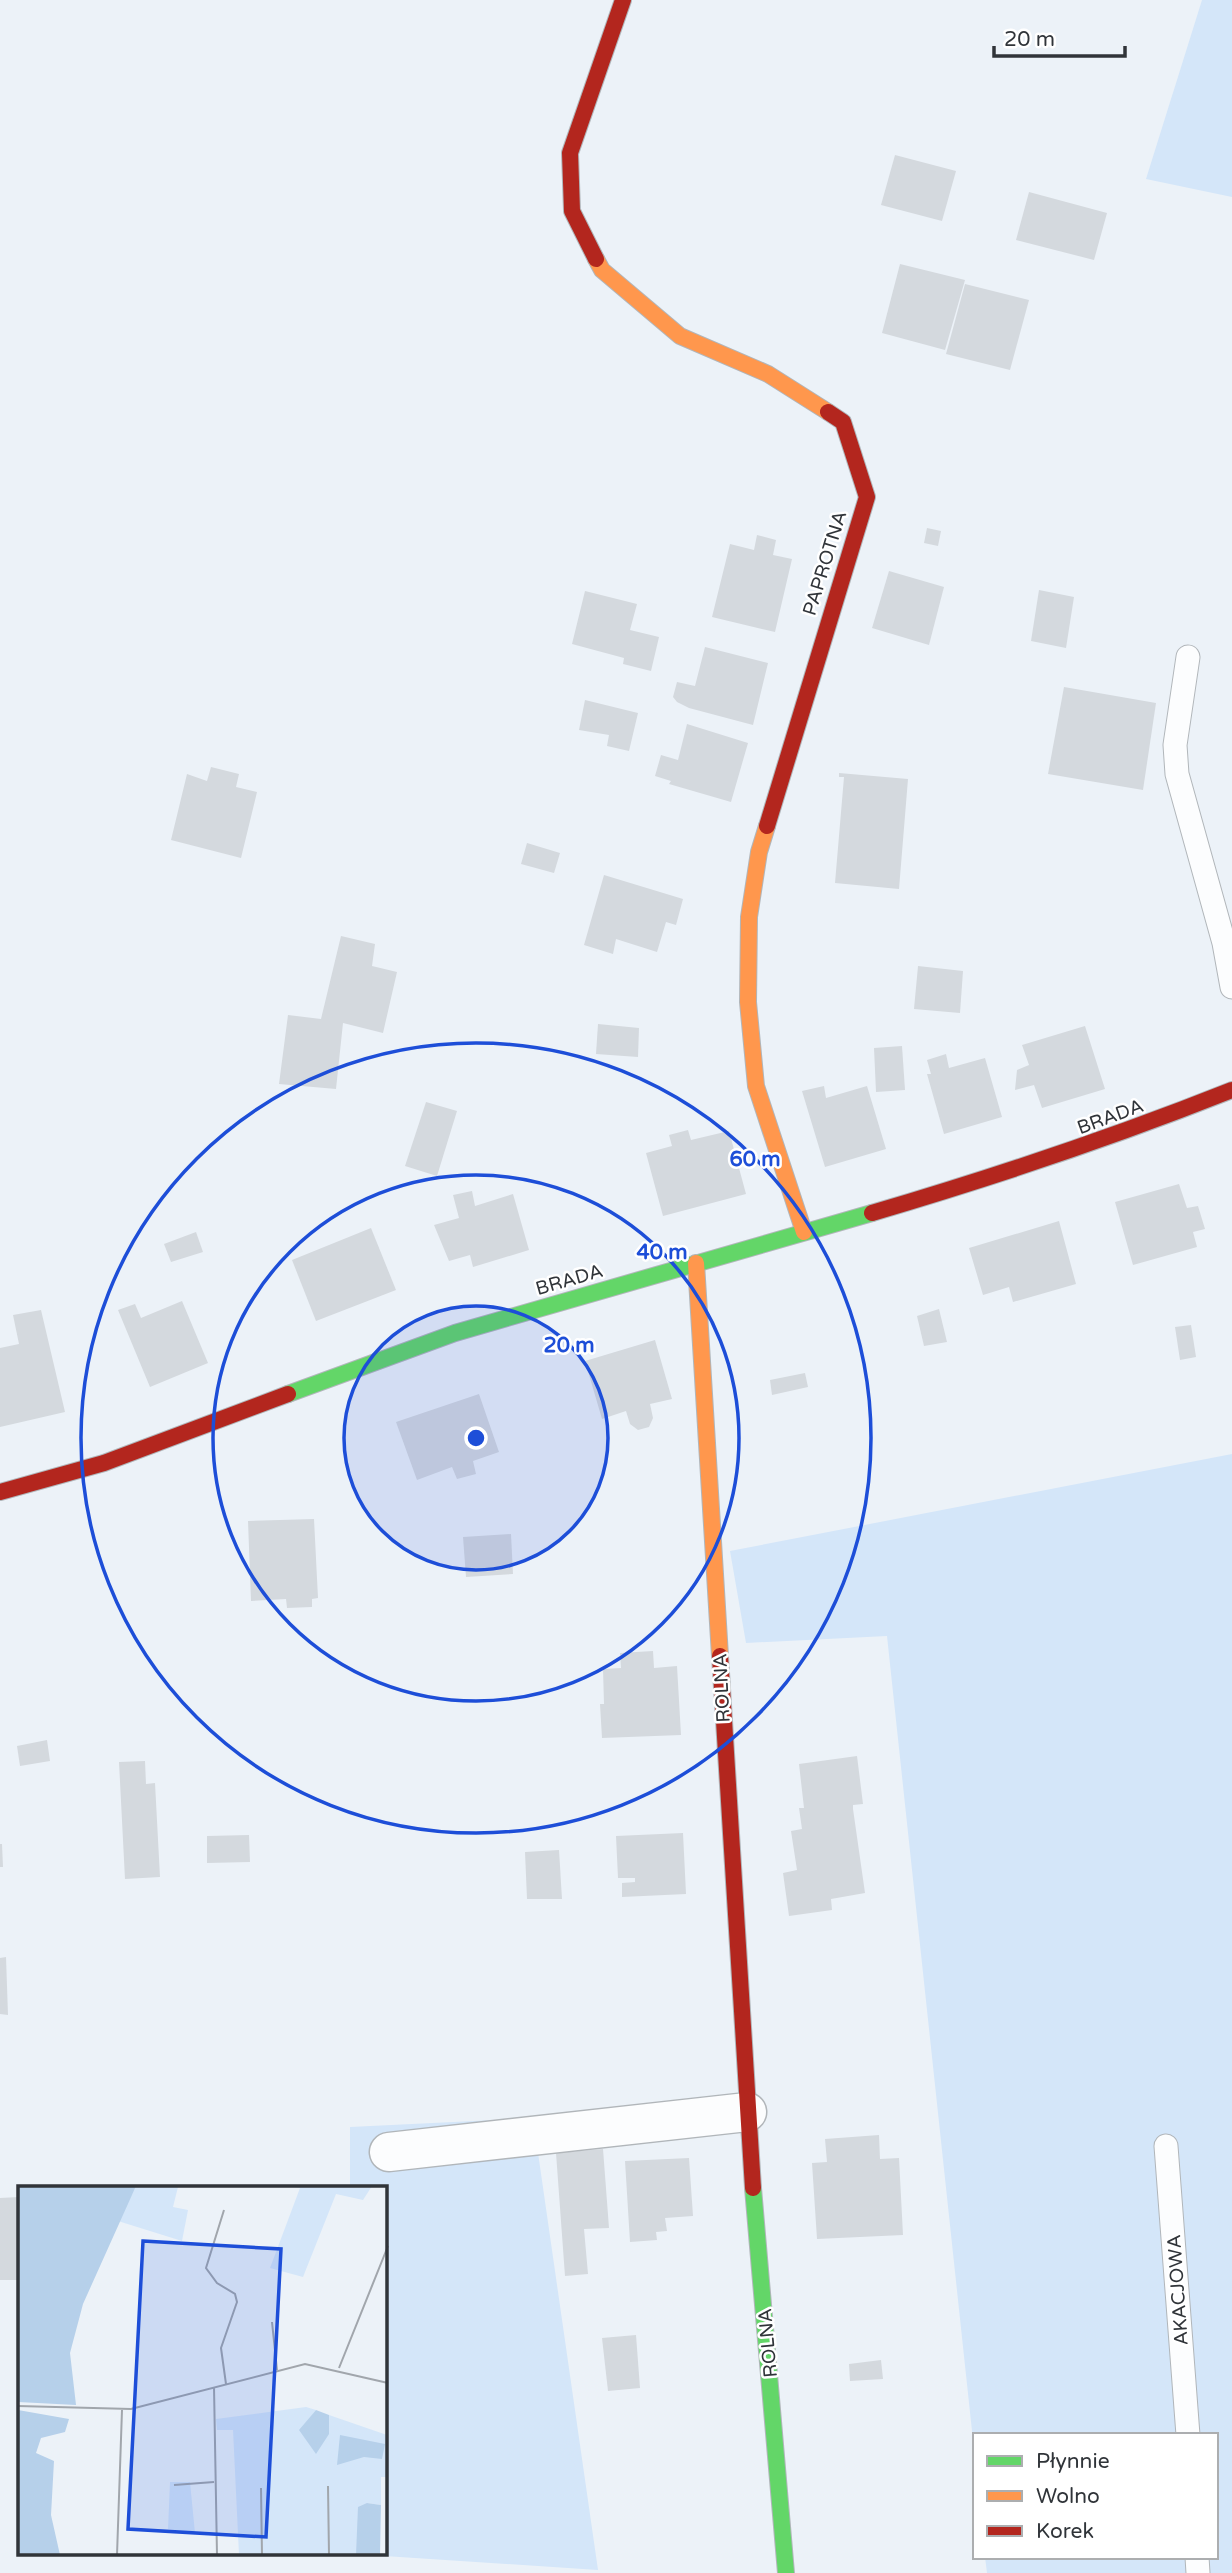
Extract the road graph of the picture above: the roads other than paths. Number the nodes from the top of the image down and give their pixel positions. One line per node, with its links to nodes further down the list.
1 (623, 0): 5 (street, PAPROTNA)
2 (1188, 657): 3 (lane)
3 (1232, 987)
4 (1232, 1090): 5 (street, BRADA)
5 (804, 1232): 6 (street, BRADA)
6 (696, 1263): 7 (street, BRADA); 8 (street, ROLNA)
7 (0, 1492)
8 (747, 2112): 10 (street); 12 (street, ROLNA)
9 (1166, 2146): 11 (lane, AKACJOWA)
10 (389, 2152)
11 (1188, 2433)
12 (786, 2573)

